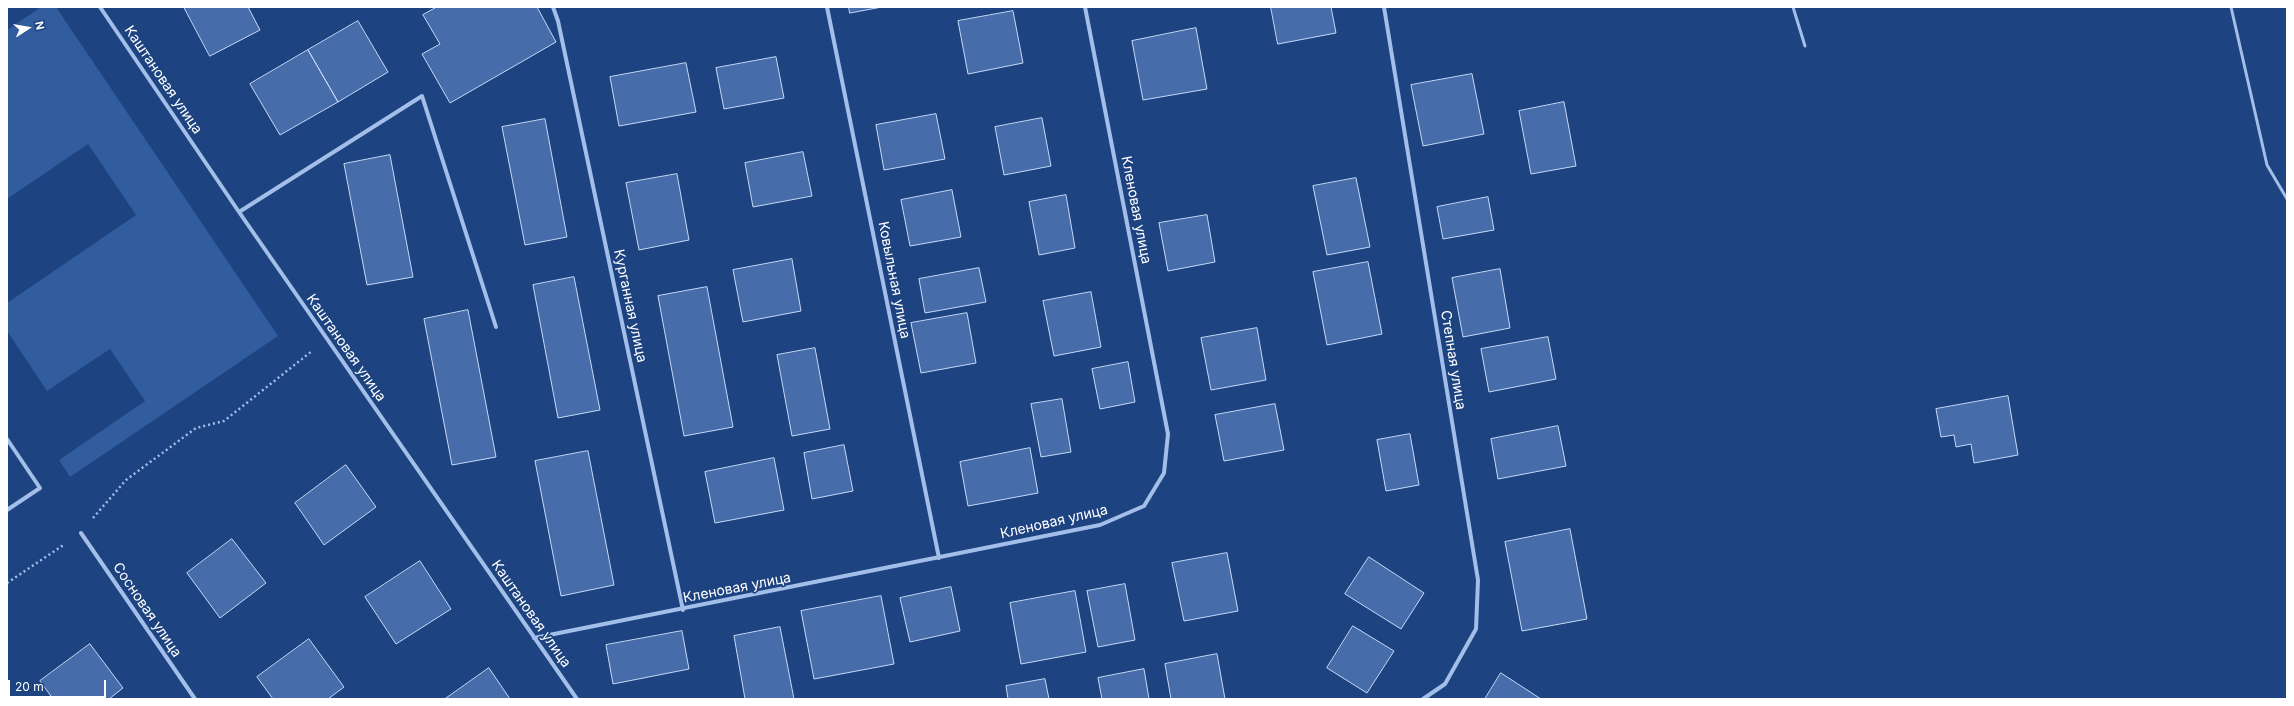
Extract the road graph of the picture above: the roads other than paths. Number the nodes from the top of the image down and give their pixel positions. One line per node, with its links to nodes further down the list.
1 (100, 7): 10 (street, Каштановая улица)
2 (553, 7): 16 (street, Курганная улица)
3 (827, 7): 15 (street, Ковыльная улица)
4 (1085, 7): 15 (street, Кленовая улица)
5 (1384, 7): 20 (street, Степная улица)
6 (1793, 7): 8 (lane)
7 (2230, 7): 9 (lane)
8 (1805, 46)
9 (2287, 199)
10 (239, 212): 11 (street); 17 (street, Каштановая улица)
11 (496, 327)
12 (7, 439): 13 (street)
13 (7, 510)
14 (81, 533): 18 (street, Сосновая улица)
15 (939, 558): 16 (street, Кленовая улица)
16 (683, 610): 17 (street, Кленовая улица)
17 (534, 638): 19 (street, Каштановая улица)
18 (195, 699)
19 (577, 699)
20 (1423, 699)

